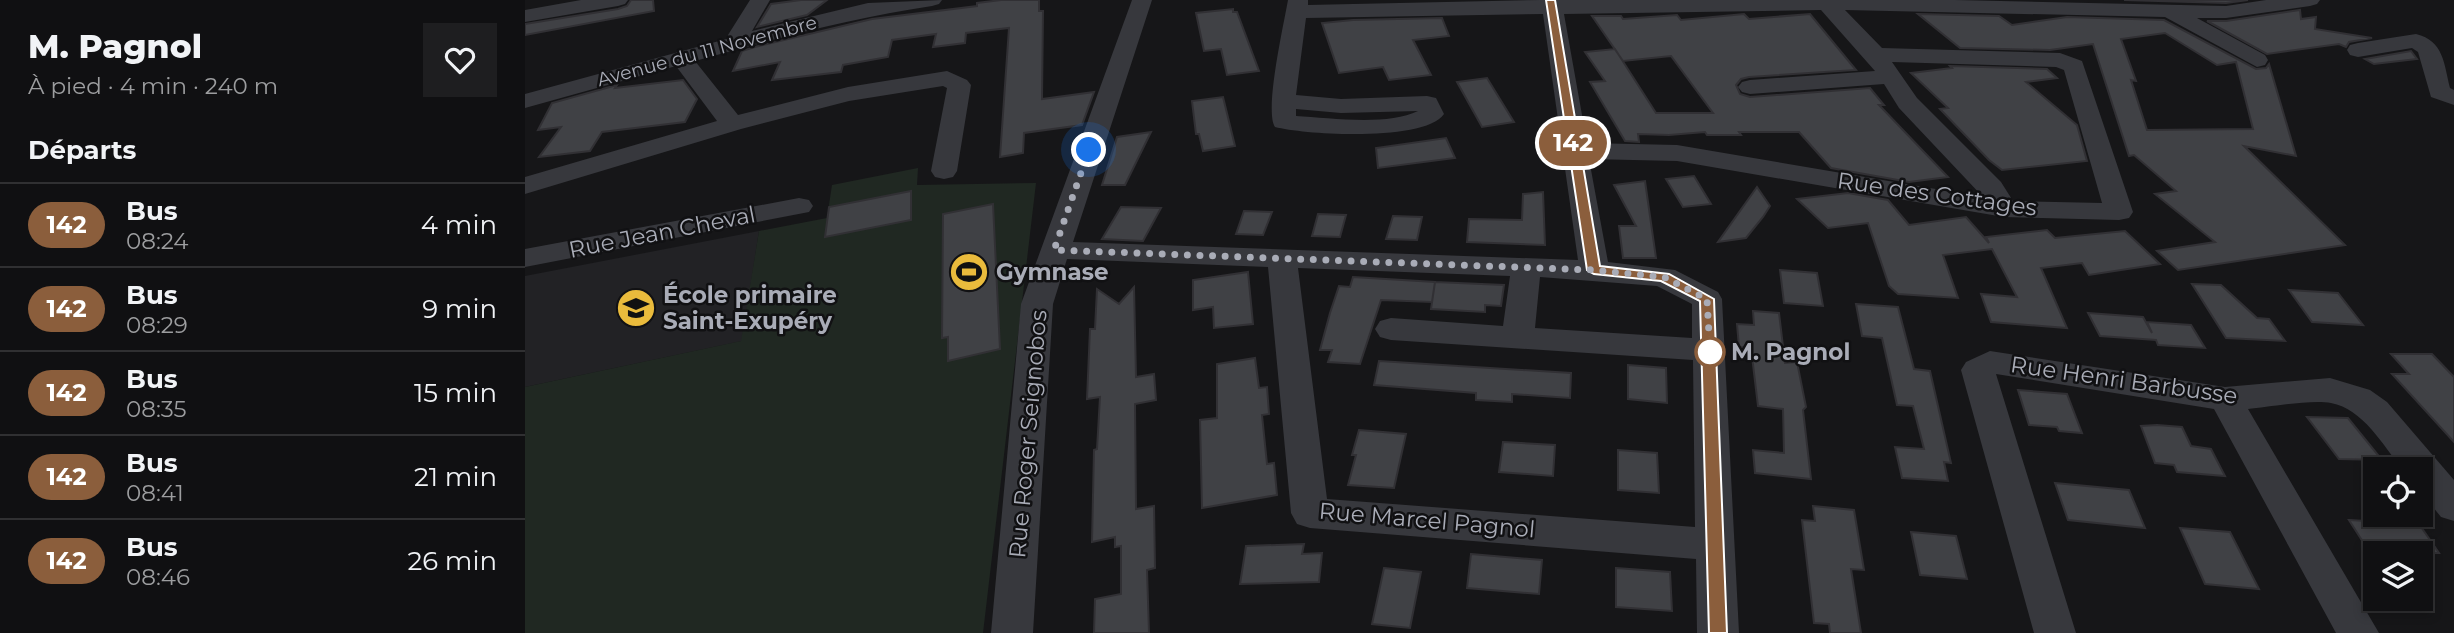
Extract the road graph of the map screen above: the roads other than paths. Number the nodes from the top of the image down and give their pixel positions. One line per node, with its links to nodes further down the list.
1 (618, 0): 12 (street)
2 (760, 0): 13 (street)
3 (932, 0): 13 (street, Avenue du 11 Novembre)
4 (1143, 0): 28 (street, Rue Roger Seignobos)
5 (2310, 0): 11 (street)
6 (1795, 1): 7 (street); 9 (street)
7 (1551, 3): 10 (street); 23 (street)
8 (1989, 4): 9 (street); 11 (street)
9 (1828, 5): 17 (street)
10 (1297, 6): 20 (street)
11 (2172, 12): 16 (street)
12 (525, 16)
13 (743, 41): 15 (street, Avenue du 11 Novembre)
14 (2358, 51): 21 (street)
15 (681, 58): 19 (street, Avenue du 11 Novembre); 22 (street)
16 (2257, 60)
17 (1883, 66): 18 (street); 27 (street); 27 (street, Rue des Cottages)
18 (1750, 87)
19 (525, 101)
20 (1284, 101): 20 (street)
21 (2451, 104)
22 (732, 124): 24 (street); 25 (street)
23 (1574, 151): 27 (street, Rue des Cottages); 32 (street)
24 (944, 171)
25 (525, 186)
26 (799, 206): 29 (street, Rue Jean Cheval)
27 (2004, 209)
28 (1054, 250): 30 (street); 39 (street, Rue Roger Seignobos)
29 (525, 258)
30 (1282, 258): 31 (street); 38 (street, Rue Marcel Pagnol)
31 (1526, 267): 32 (street); 34 (street)
32 (1594, 270): 35 (street)
33 (1391, 329): 34 (street)
34 (1518, 337): 35 (street)
35 (1710, 350): 38 (street)
36 (2225, 399): 37 (street, Rue Henri Barbusse); 41 (street, Rue Henri Barbusse); 42 (street)
37 (2454, 506)
38 (1713, 544): 40 (street)
39 (1012, 633)
40 (1718, 633)
41 (2055, 633)
42 (2358, 633)

